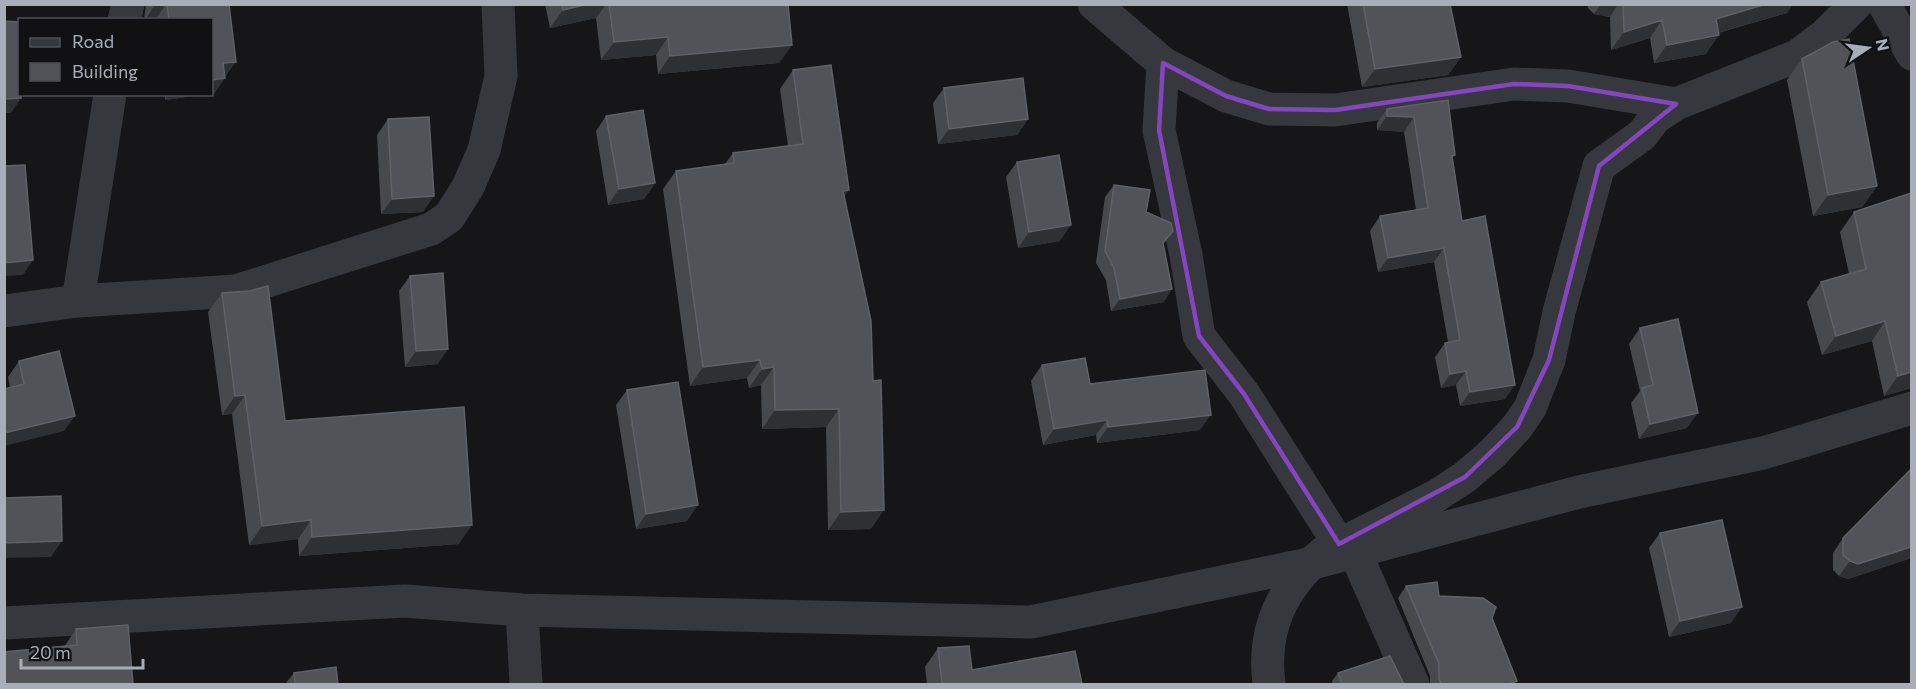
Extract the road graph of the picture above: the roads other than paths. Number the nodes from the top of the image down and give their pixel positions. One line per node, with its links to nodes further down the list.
1 (498, 4): 9 (street)
2 (1094, 4): 6 (street)
3 (1856, 4): 8 (street)
4 (1884, 4): 5 (street)
5 (1911, 54)
6 (1163, 63): 8 (street); 12 (street)
7 (110, 96): 9 (street)
8 (1676, 104): 12 (street)
9 (78, 302): 10 (street)
10 (4, 311)
11 (1911, 408): 12 (street)
12 (1347, 548): 13 (street); 18 (street)
13 (1310, 564): 14 (street); 17 (street)
14 (522, 610): 15 (street); 16 (street)
15 (4, 622)
16 (526, 684)
17 (1269, 684)
18 (1413, 684)

